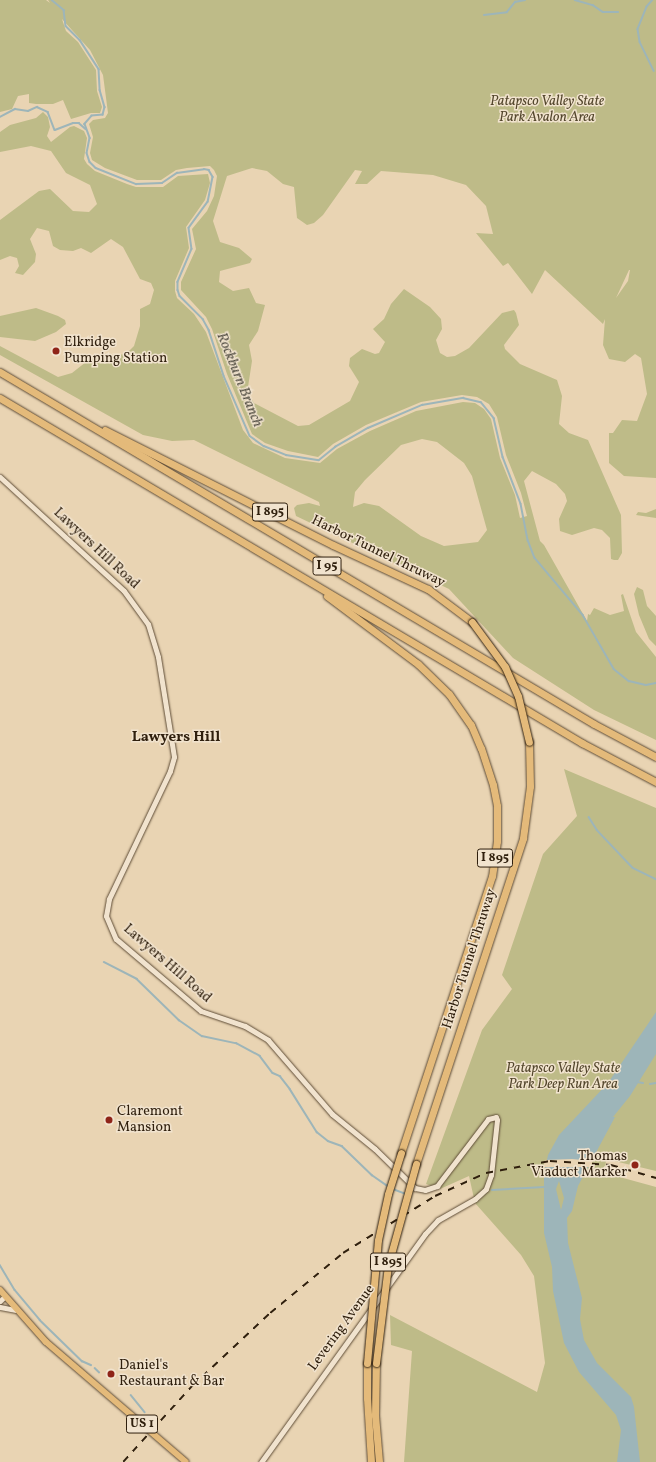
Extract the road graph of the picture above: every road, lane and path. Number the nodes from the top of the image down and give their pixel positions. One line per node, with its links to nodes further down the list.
1 (0, 372): 3 (highway, I 95)
2 (0, 398): 5 (highway, I 95)
3 (62, 409): 6 (highway, I 95); 16 (highway, Harbor Tunnel Thruway / I 895, bridge)
4 (0, 477): 8 (street, Lawyers Hill Road)
5 (304, 578): 7 (highway, I 95); 15 (highway, Harbor Tunnel Thruway / I 895, bridge)
6 (656, 756)
7 (656, 782)
8 (496, 1117): 14 (street, Levering Avenue)
9 (0, 1290): 10 (main road, US 1)
10 (2, 1299): 12 (main road, US 1)
11 (0, 1307): 12 (street)
12 (15, 1310): 13 (main road, US 1)
13 (186, 1462)
14 (261, 1462)
15 (372, 1462)
16 (379, 1462)

